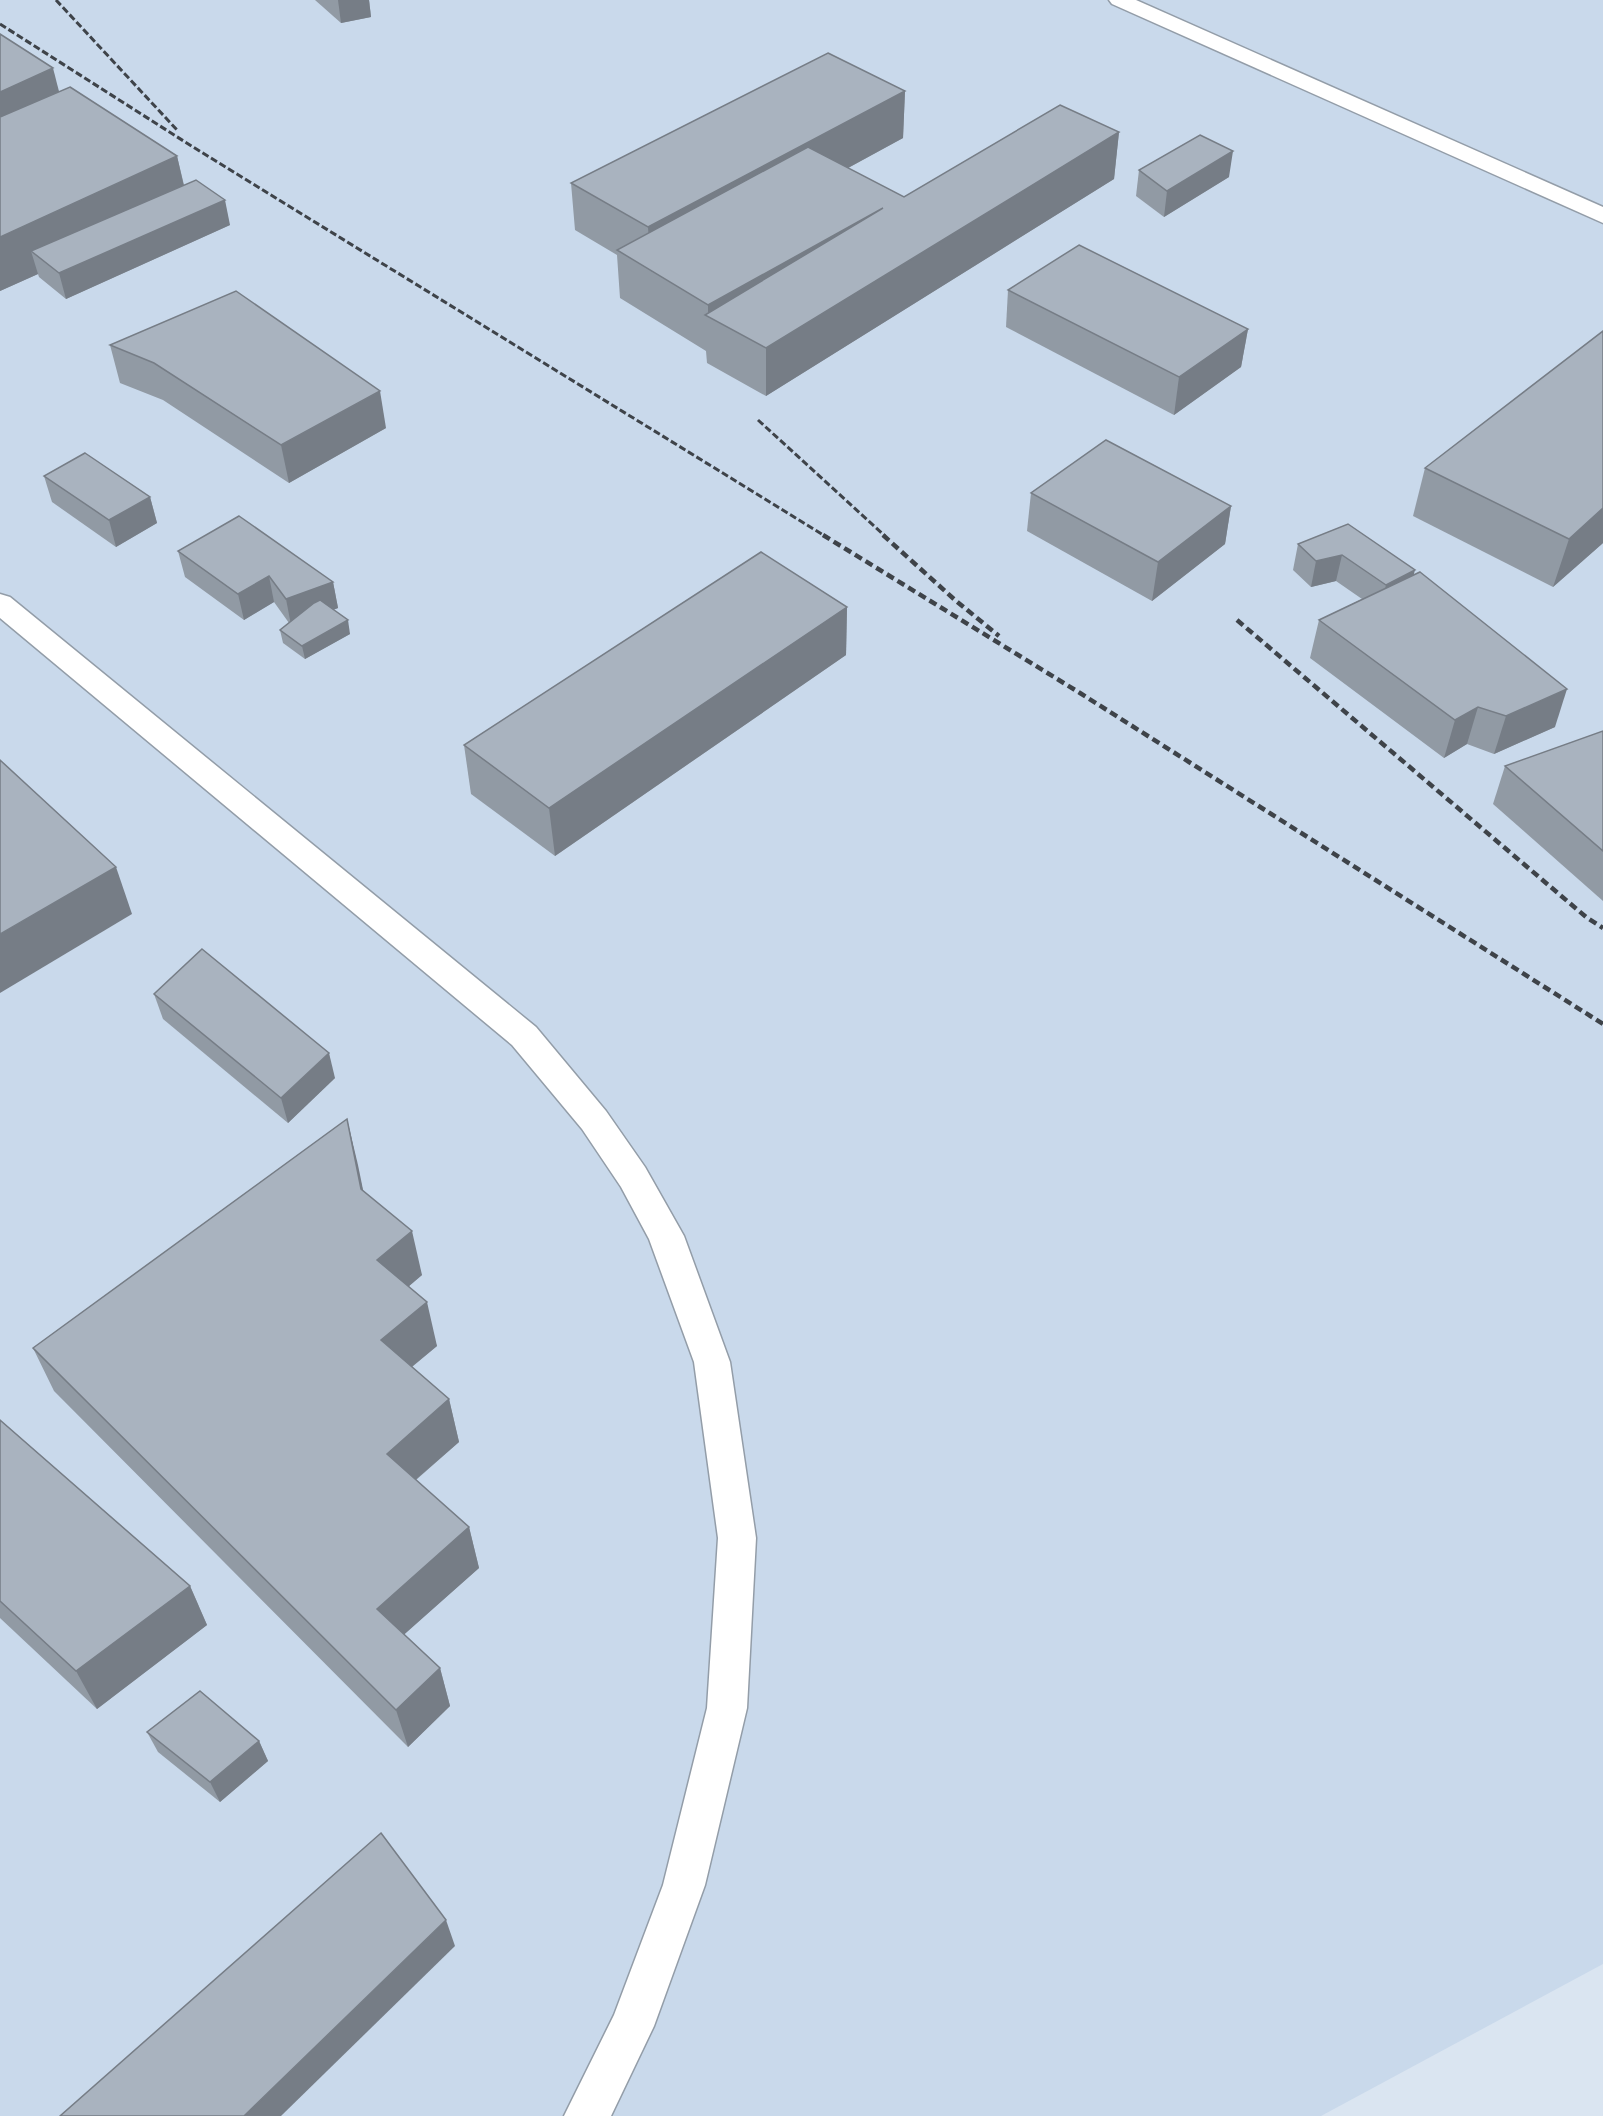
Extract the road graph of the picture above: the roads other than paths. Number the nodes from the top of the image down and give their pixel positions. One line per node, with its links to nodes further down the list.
1 (1119, 0): 2 (street)
2 (1603, 216)
3 (0, 603): 4 (street)
4 (587, 2116)

